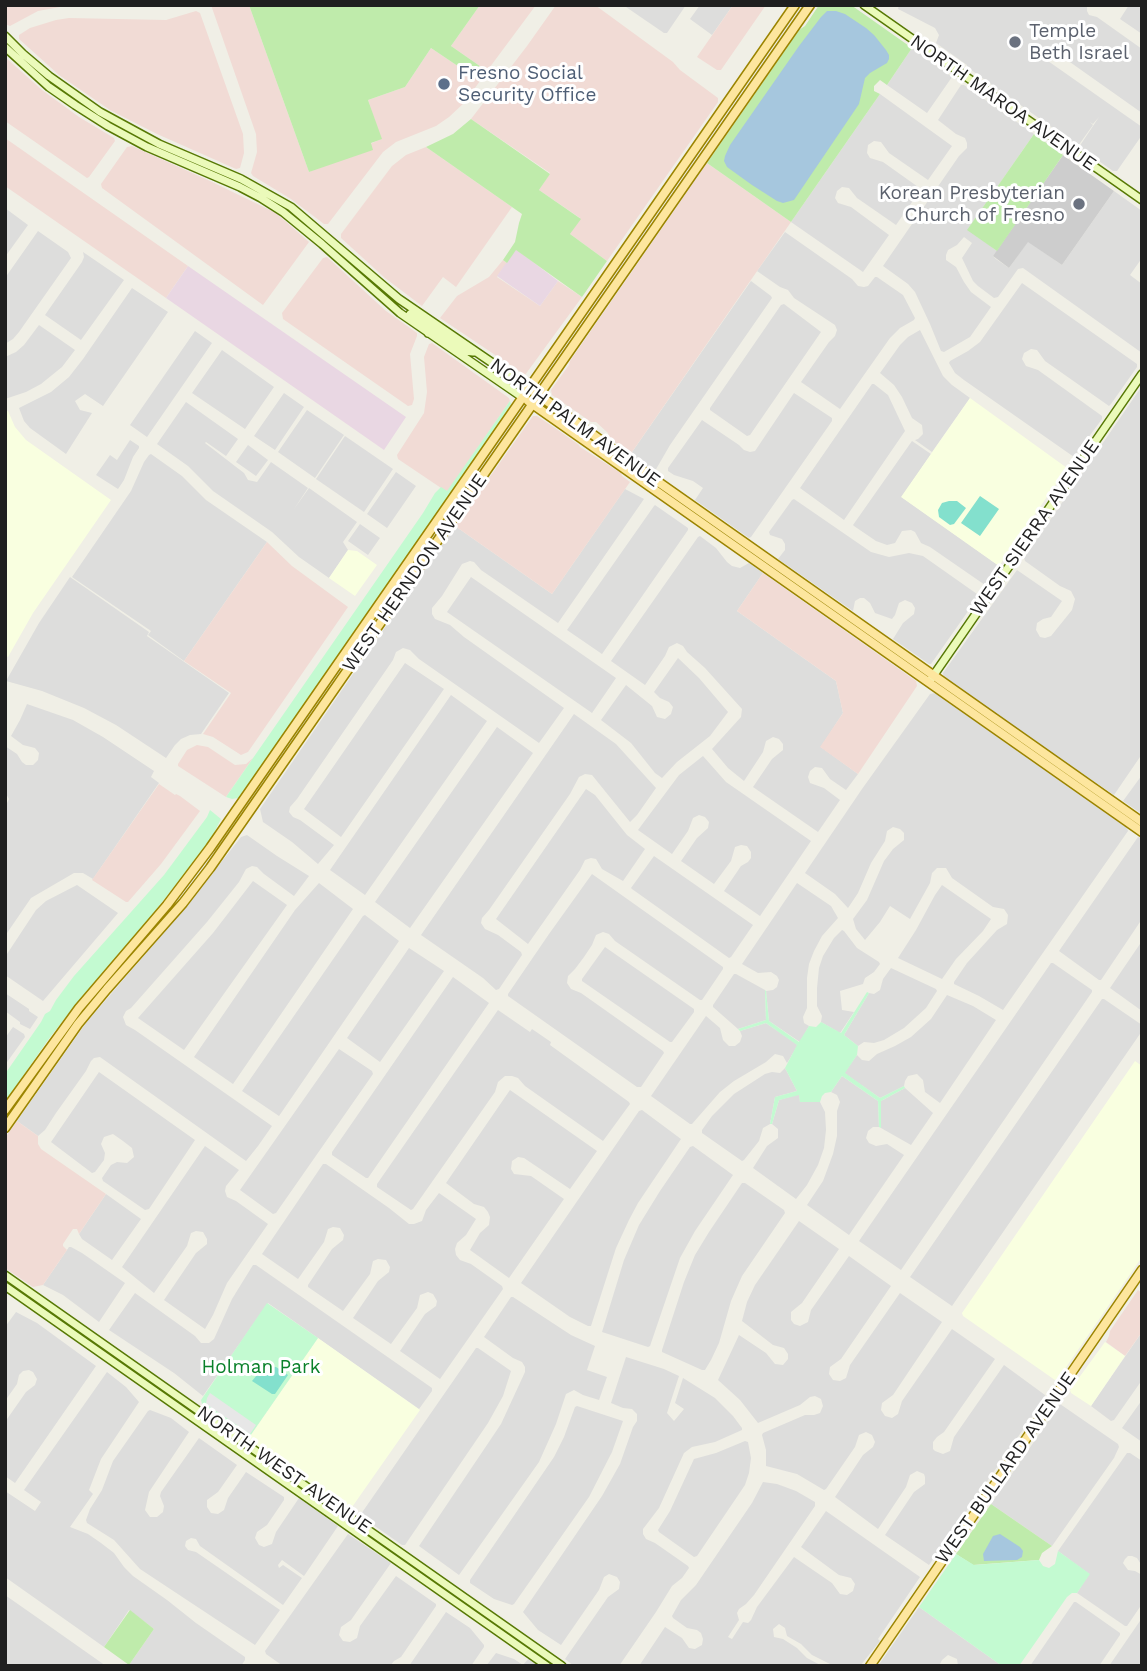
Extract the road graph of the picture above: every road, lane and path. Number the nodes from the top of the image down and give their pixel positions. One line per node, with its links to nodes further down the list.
1 (795, 5): 14 (main road, WEST HERNDON AVENUE)
2 (810, 5): 15 (main road, WEST HERNDON AVENUE)
3 (864, 5): 8 (main road, NORTH MAROA AVENUE)
4 (6, 38): 7 (main road, NORTH PALM AVENUE)
5 (5, 47): 6 (main road, NORTH PALM AVENUE)
6 (184, 163): 7 (main road); 9 (main road, NORTH PALM AVENUE)
7 (241, 178): 10 (main road, NORTH PALM AVENUE)
8 (1142, 200)
9 (388, 303): 10 (main road); 11 (main road, NORTH PALM AVENUE)
10 (436, 325): 12 (main road, NORTH PALM AVENUE)
11 (428, 333): 12 (main road); 16 (main road, NORTH PALM AVENUE)
12 (477, 353): 14 (main road, NORTH PALM AVENUE)
13 (1142, 374): 22 (main road, WEST SIERRA AVENUE)
14 (529, 388): 15 (main road, NORTH PALM AVENUE); 16 (main road, WEST HERNDON AVENUE)
15 (538, 395): 17 (main road, WEST HERNDON AVENUE); 19 (main road, NORTH PALM AVENUE)
16 (522, 397): 17 (main road, NORTH PALM AVENUE); 25 (main road, WEST HERNDON AVENUE)
17 (532, 404): 18 (main road, NORTH PALM AVENUE); 26 (main road, WEST HERNDON AVENUE)
18 (630, 472): 19 (main road); 20 (main road, NORTH PALM AVENUE)
19 (687, 503): 21 (main road, NORTH PALM AVENUE)
20 (791, 585): 21 (main road); 22 (main road, NORTH PALM AVENUE)
21 (846, 614): 22 (main road, NORTH PALM AVENUE)
22 (930, 679): 23 (main road, NORTH PALM AVENUE); 24 (main road, NORTH PALM AVENUE)
23 (1142, 822)
24 (1142, 832)
25 (5, 1110)
26 (5, 1128)
27 (1142, 1270): 33 (main road, WEST BULLARD AVENUE)
28 (6, 1279): 29 (main road, NORTH WEST AVENUE); 30 (main road, NORTH WEST AVENUE)
29 (19, 1296): 30 (main road); 31 (main road, NORTH WEST AVENUE)
30 (58, 1312): 32 (main road, NORTH WEST AVENUE)
31 (547, 1666)
32 (562, 1666)
33 (870, 1666)

